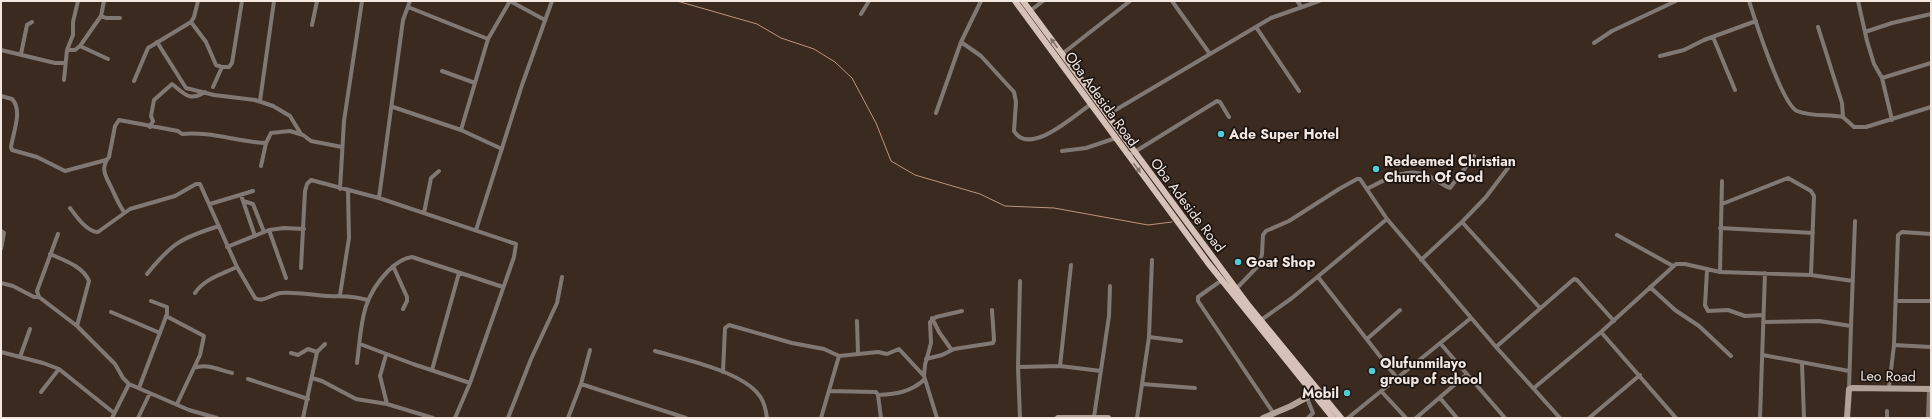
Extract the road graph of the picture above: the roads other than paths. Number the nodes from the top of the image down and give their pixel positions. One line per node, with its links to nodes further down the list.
1 (78, 1): 45 (street)
2 (104, 1): 28 (street)
3 (198, 1): 33 (street)
4 (242, 1): 53 (street)
5 (274, 1): 64 (street)
6 (317, 1): 34 (street)
7 (362, 1): 80 (street)
8 (410, 1): 24 (street)
9 (510, 1): 30 (street); 39 (street)
10 (552, 1): 30 (street)
11 (869, 1): 26 (street)
12 (981, 1): 41 (street)
13 (1015, 1): 65 (main road, Oba Adesida Road)
14 (1023, 1): 25 (main road, Oba Adeside Road)
15 (1043, 1): 25 (street)
16 (1130, 1): 47 (street)
17 (1172, 1): 48 (street)
18 (1297, 1): 23 (street)
19 (1319, 1): 23 (street)
20 (1676, 1): 42 (street)
21 (1749, 1): 31 (street)
22 (1858, 1): 37 (street)
23 (1301, 6): 35 (street)
24 (408, 7): 39 (street); 66 (street)
25 (1030, 11): 47 (main road, Oba Adeside Road, one-way to 25)
26 (861, 14)
27 (1931, 14): 37 (street)
28 (101, 16): 29 (street); 43 (street)
29 (120, 18)
30 (545, 20): 81 (street)
31 (1756, 21): 38 (street); 70 (street)
32 (32, 22): 46 (street)
33 (191, 22): 40 (street); 53 (street)
34 (312, 24)
35 (1256, 26): 48 (street); 61 (street)
36 (1818, 27): 70 (street)
37 (1865, 32): 55 (street)
38 (1713, 37): 49 (street); 60 (street)
39 (488, 39): 58 (street)
40 (156, 42): 57 (street); 62 (street)
41 (961, 42): 65 (street); 68 (street)
42 (1594, 43)
43 (80, 46): 45 (street); 50 (street)
44 (1, 50): 46 (street)
45 (67, 50): 52 (street)
46 (20, 54): 52 (street)
47 (1062, 54): 69 (main road, Oba Adeside Road)
48 (1210, 54): 69 (street)
49 (1660, 56)
50 (108, 59)
51 (1931, 62): 55 (street)
52 (65, 63): 56 (street)
53 (222, 67): 59 (street)
54 (442, 70): 58 (street)
55 (1882, 78): 72 (street)
56 (64, 80)
57 (134, 81)
58 (475, 83): 75 (street)
59 (213, 87)
60 (1735, 90)
61 (1299, 91)
62 (206, 92): 64 (street); 74 (street)
63 (1, 96): 86 (street)
64 (260, 102): 73 (street)
65 (1091, 104): 78 (main road, Oba Adesida Road)
66 (393, 106): 75 (street); 96 (street)
67 (1931, 107): 72 (street)
68 (936, 113)
69 (1107, 115): 82 (main road, Oba Adeside Road)
70 (1843, 116): 72 (street)
71 (1229, 117): 82 (street)
72 (1892, 120)
73 (293, 122): 76 (street); 77 (street)
74 (150, 127): 79 (street); 86 (street)
75 (461, 130): 81 (street)
76 (294, 132): 77 (street); 79 (street)
77 (301, 134): 80 (street)
78 (1116, 138): 83 (street); 84 (main road, Oba Adesida Road)
79 (266, 143): 88 (street)
80 (342, 148): 91 (street)
81 (502, 149): 110 (street)
82 (1134, 151): 84 (street); 123 (main road, Oba Adeside Road)
83 (1062, 152)
84 (1128, 156): 123 (main road, Oba Adesida Road, one-way to 123)
85 (1474, 156): 92 (street)
86 (106, 160): 101 (street)
87 (1514, 160): 105 (street)
88 (261, 166)
89 (439, 171): 102 (street)
90 (1722, 182): 99 (street)
91 (340, 189): 94 (street); 108 (street)
92 (1367, 189): 103 (street); 145 (street)
93 (253, 191): 95 (street)
94 (348, 191): 96 (street); 147 (street)
95 (241, 195): 97 (street); 98 (street)
96 (379, 198): 102 (street)
97 (243, 201): 112 (street); 117 (street)
98 (210, 204): 101 (street); 106 (street)
99 (1722, 204): 107 (street); 113 (street)
100 (70, 208): 101 (street)
101 (124, 212)
102 (424, 213): 110 (street)
103 (1387, 219): 122 (street); 136 (street)
104 (1855, 221): 140 (street)
105 (1462, 222): 122 (street); 153 (street)
106 (219, 226): 118 (street); 133 (street)
107 (1720, 228): 113 (street); 131 (street)
108 (304, 229): 109 (street); 128 (street)
109 (269, 230): 112 (street); 137 (street)
110 (476, 230): 143 (street)
111 (1, 231): 119 (street)
112 (264, 232): 117 (street)
113 (1813, 233): 134 (street)
114 (58, 234): 120 (street)
115 (1931, 234): 151 (street)
116 (1617, 235): 126 (street)
117 (255, 236): 118 (street)
118 (227, 247): 127 (street)
119 (1, 249)
120 (50, 254): 148 (street); 167 (street)
121 (1152, 260): 172 (street)
122 (1421, 260): 162 (street)
123 (1211, 261): 138 (main road, Oba Adesida Road); 145 (main road, Oba Adeside Road)
124 (1071, 265): 196 (street)
125 (393, 266): 130 (street); 149 (street); 154 (street)
126 (1673, 266): 129 (street); 144 (street)
127 (237, 267): 146 (street); 147 (street)
128 (301, 268)
129 (1707, 271): 131 (street); 159 (street)
130 (459, 272): 143 (street); 200 (street)
131 (1720, 272): 132 (street)
132 (1765, 273): 134 (street); 159 (street)
133 (146, 274)
134 (1811, 275): 140 (street)
135 (562, 277): 242 (street)
136 (1318, 277): 163 (street); 173 (street)
137 (286, 278)
138 (1222, 280): 226 (main road, Oba Adesida Road); 233 (street)
139 (1020, 281): 198 (street)
140 (1853, 281): 168 (street)
141 (1, 283): 148 (street)
142 (1110, 286): 202 (street)
143 (503, 287): 211 (street)
144 (1650, 287): 164 (street); 191 (street)
145 (1236, 289): 163 (main road, Oba Adeside Road)
146 (195, 293)
147 (340, 295): 149 (street)
148 (39, 297): 167 (street)
149 (367, 300): 177 (street)
150 (151, 301): 160 (street)
151 (1896, 301): 152 (street); 178 (street)
152 (1931, 301)
153 (1540, 308): 164 (street); 179 (street)
154 (403, 309)
155 (992, 310): 181 (street)
156 (1400, 310): 173 (street)
157 (111, 312): 171 (street)
158 (962, 312): 161 (street)
159 (1763, 315): 166 (street)
160 (166, 316): 171 (street); 197 (street)
161 (932, 318): 181 (street); 193 (street)
162 (1471, 318): 175 (street); 179 (street)
163 (1261, 320): 256 (main road, Oba Adeside Road)
164 (1614, 321): 170 (street)
165 (857, 322): 188 (street)
166 (1763, 322): 168 (street); 189 (street)
167 (77, 326): 212 (street)
168 (1851, 326): 201 (street)
169 (30, 329): 192 (street)
170 (1601, 332): 206 (street); 218 (street)
171 (160, 333): 216 (street)
172 (1149, 337): 174 (street); 214 (street)
173 (1366, 339): 209 (street)
174 (1181, 341)
175 (1440, 343): 205 (street); 209 (street)
176 (325, 344): 185 (street)
177 (360, 344): 187 (street); 194 (street)
178 (1894, 345): 180 (street); 215 (street)
179 (1496, 347): 218 (street)
180 (1931, 347)
181 (951, 349): 193 (street)
182 (590, 350): 213 (street)
183 (655, 351): 203 (street)
184 (1, 352): 192 (street)
185 (317, 352): 186 (street); 207 (street)
186 (291, 353)
187 (386, 354): 200 (street); 231 (street)
188 (858, 354): 190 (street); 208 (street)
189 (1763, 355): 195 (street); 265 (street)
190 (839, 356): 203 (street); 221 (street)
191 (1731, 356)
192 (20, 357): 199 (street)
193 (926, 359): 208 (street)
194 (357, 363)
195 (1802, 363): 201 (street); 266 (street)
196 (1060, 366): 198 (street); 202 (street)
197 (194, 368): 204 (street); 230 (street)
198 (1018, 368): 249 (street)
199 (59, 369): 223 (street); 234 (street)
200 (432, 370): 211 (street)
201 (1849, 370): 219 (street)
202 (1101, 371): 236 (street)
203 (723, 372): 245 (street)
204 (232, 373)
205 (1467, 374): 228 (street); 261 (street)
206 (1640, 375): 263 (street); 264 (street)
207 (312, 378): 229 (street); 231 (street)
208 (924, 378): 225 (street); 248 (street)
209 (1397, 378): 222 (street)
210 (248, 379): 229 (street)
211 (470, 383): 241 (street)
212 (129, 384): 216 (street); 234 (street)
213 (581, 384): 243 (street); 244 (street)
214 (1142, 384): 217 (street); 252 (street)
215 (1889, 387): 219 (street, Leo Road); 220 (street, Leo Road)
216 (139, 388): 224 (street)
217 (1195, 388)
218 (1534, 388): 262 (street)
219 (1849, 389): 267 (street, Leo Road)
220 (1930, 389): 269 (street)
221 (828, 391): 225 (street); 246 (street)
222 (1381, 391): 257 (street); 258 (street)
223 (41, 392)
224 (150, 393): 230 (street); 237 (street)
225 (878, 394): 247 (street)
226 (1313, 394): 227 (street); 255 (main road, Oba Adesida Road)
227 (1306, 398): 233 (street); 254 (street)
228 (1440, 398): 259 (street); 260 (street)
229 (308, 399): 239 (street)
230 (177, 404): 238 (street)
231 (387, 404): 235 (street)
232 (1887, 411): 268 (street)
233 (1274, 414): 253 (street)
234 (113, 416)
235 (420, 416): 240 (street)
236 (1094, 417): 250 (street); 251 (street)
237 (138, 418)
238 (217, 418)
239 (303, 418)
240 (433, 418)
241 (455, 418)
242 (508, 418)
243 (568, 418)
244 (686, 418)
245 (767, 418)
246 (821, 418)
247 (881, 418)
248 (937, 418)
249 (1020, 418)
250 (1058, 418)
251 (1108, 418)
252 (1137, 418)
253 (1263, 418)
254 (1308, 418)
255 (1333, 418)
256 (1341, 418)
257 (1348, 418)
258 (1406, 418)
259 (1416, 418)
260 (1456, 418)
261 (1505, 418)
262 (1560, 418)
263 (1589, 418)
264 (1676, 418)
265 (1760, 418)
266 (1804, 418)
267 (1847, 418)
268 (1887, 418)
269 (1928, 418)

